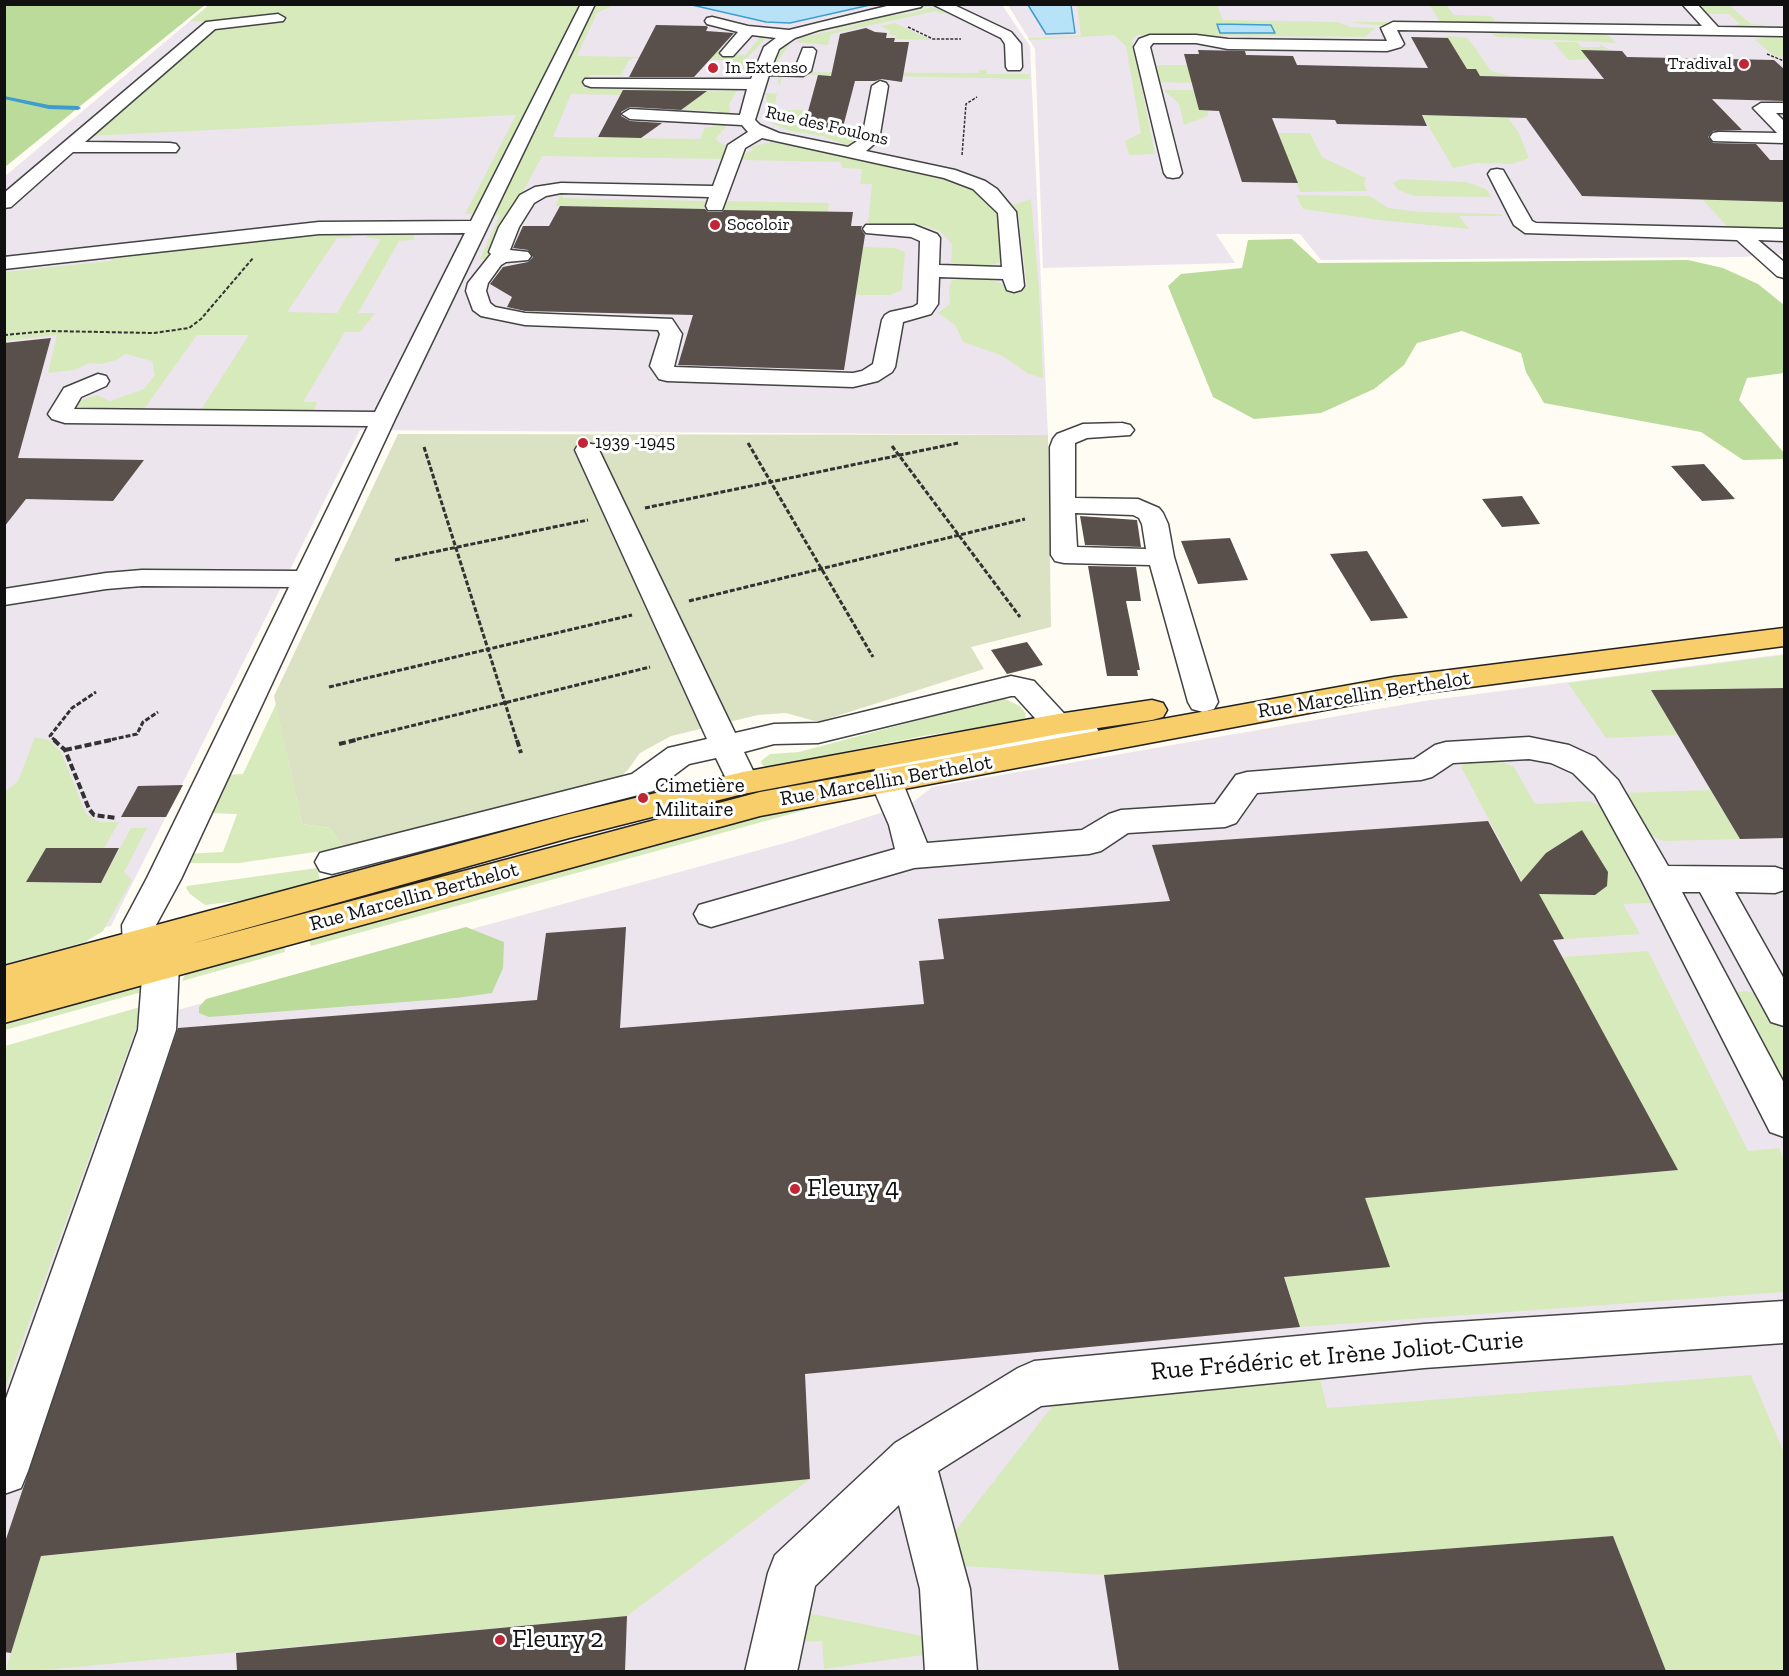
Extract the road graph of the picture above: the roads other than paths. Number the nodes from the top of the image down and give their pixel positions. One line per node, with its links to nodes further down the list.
1 (588, 4): 32 (street)
2 (916, 4): 12 (street, Rue des Foulons)
3 (939, 4): 15 (street)
4 (1689, 4): 10 (street)
5 (1667, 13): 9 (street)
6 (278, 18): 26 (street)
7 (712, 21): 8 (street)
8 (748, 30): 12 (street); 14 (street)
9 (1673, 30): 10 (street); 29 (street)
10 (1714, 31): 11 (street)
11 (1785, 32)
12 (790, 35): 17 (street, Rue des Foulons)
13 (808, 51): 17 (street)
14 (728, 53)
15 (1014, 67)
16 (591, 82): 17 (street)
17 (761, 84): 21 (street, Rue des Foulons)
18 (880, 86): 28 (street)
19 (1785, 108): 22 (street)
20 (630, 114): 21 (street)
21 (747, 120): 23 (street, Rue des Foulons)
22 (1785, 130)
23 (760, 132): 28 (street, Rue des Foulons); 37 (street)
24 (1719, 137): 25 (street)
25 (1785, 138)
26 (71, 147): 27 (street); 31 (street)
27 (170, 148)
28 (852, 153): 37 (street, Rue des Foulons)
29 (1173, 173)
30 (1497, 174): 34 (street)
31 (4, 203)
32 (477, 227): 36 (street); 40 (street)
33 (873, 229): 37 (street)
34 (1743, 234): 35 (street); 38 (street)
35 (1785, 235)
36 (4, 263)
37 (929, 271)
38 (1785, 272)
39 (98, 381): 40 (street)
40 (383, 419): 45 (street)
41 (1122, 430): 43 (street)
42 (587, 450): 52 (street)
43 (1062, 505): 44 (street); 44 (street)
44 (1161, 557): 49 (street)
45 (307, 579): 46 (street); 61 (street)
46 (4, 597)
47 (1785, 628): 49 (main road, Rue Marcellin Berthelot)
48 (1785, 638): 53 (main road, Rue Marcellin Berthelot)
49 (1203, 702): 50 (main road, Rue Marcellin Berthelot)
50 (1148, 710): 51 (main road, Rue Marcellin Berthelot); 53 (street)
51 (1058, 724): 52 (street); 54 (main road, Rue Marcellin Berthelot)
52 (724, 746): 54 (street); 56 (street)
53 (886, 781): 55 (street); 61 (main road, Rue Marcellin Berthelot)
54 (742, 783): 61 (main road, Rue Marcellin Berthelot)
55 (914, 856): 57 (street); 60 (street)
56 (332, 862)
57 (1658, 879): 58 (street); 65 (street)
58 (1710, 879): 59 (street); 64 (street)
59 (1775, 880)
60 (711, 914)
61 (151, 955): 62 (main road, Rue Marcellin Berthelot); 63 (main road, Rue Marcellin Berthelot); 68 (street)
62 (4, 981)
63 (4, 1008)
64 (1785, 1011)
65 (1785, 1120)
66 (1785, 1322): 67 (street, Rue Frédéric et Irène Joliot-Curie)
67 (912, 1460): 69 (street, Rue Frédéric et Irène Joliot-Curie); 70 (street)
68 (4, 1471)
69 (771, 1671)
70 (951, 1671)

